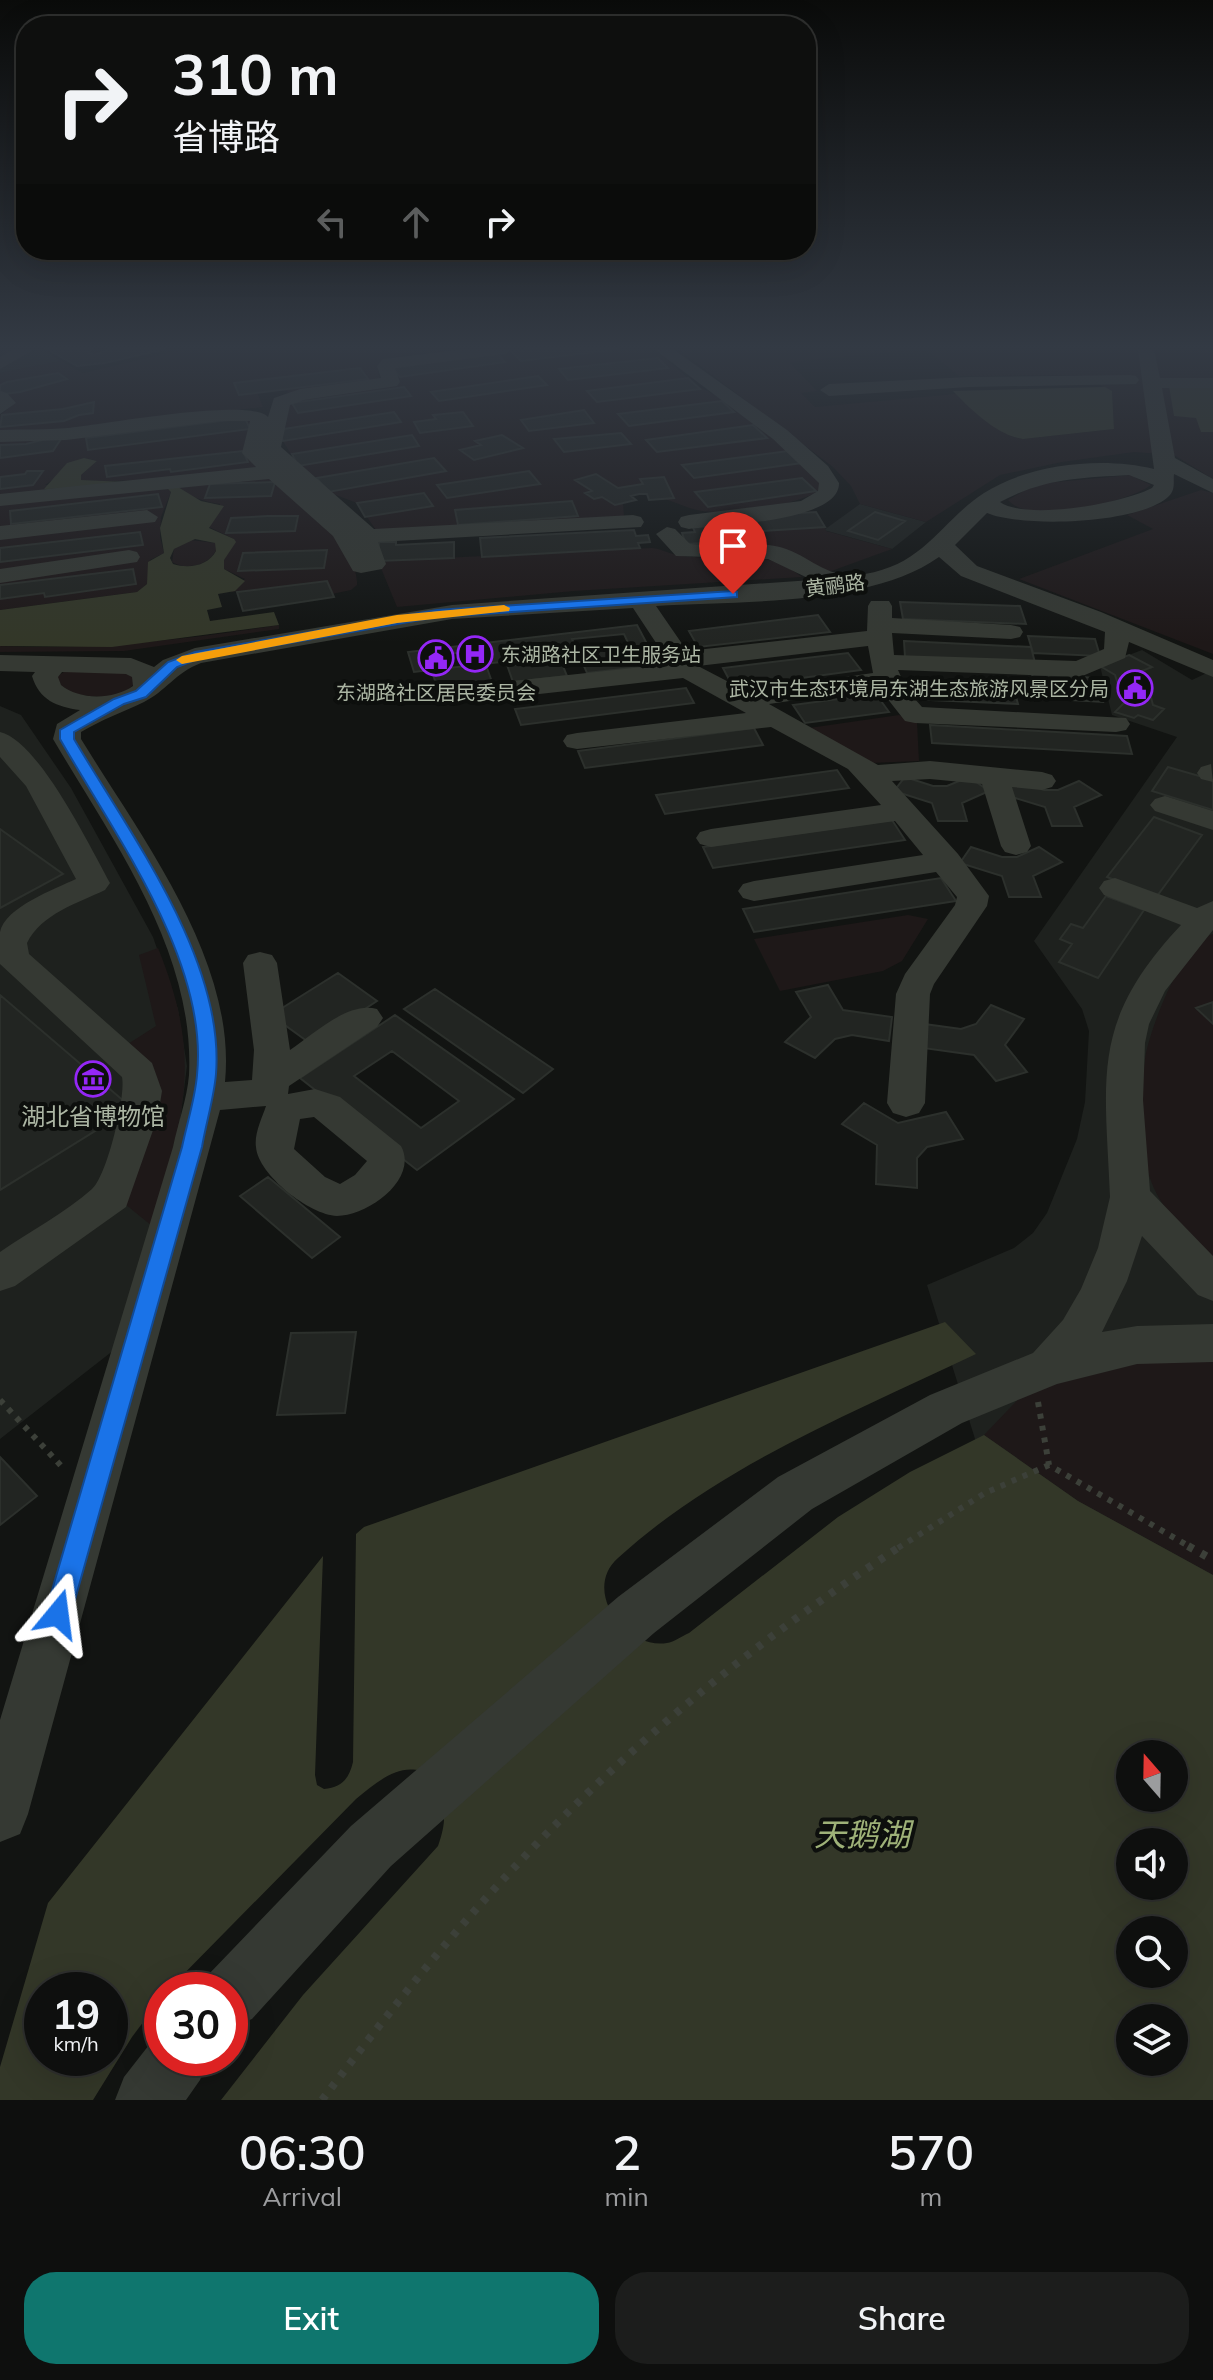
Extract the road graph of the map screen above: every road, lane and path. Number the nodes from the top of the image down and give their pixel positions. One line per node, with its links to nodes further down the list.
1 (253, 447): 8 (street)
2 (271, 447): 17 (street)
3 (793, 447): 15 (street)
4 (1147, 447): 6 (street)
5 (1161, 447): 7 (street)
6 (1129, 469): 7 (street); 12 (street)
7 (1164, 470): 9 (street); 13 (street)
8 (273, 472): 11 (street); 20 (street)
9 (1203, 475): 10 (street)
10 (1213, 487)
11 (0, 500)
12 (988, 501): 13 (street); 18 (street)
13 (1027, 514): 18 (street)
14 (147, 517): 16 (street)
15 (655, 519): 17 (street); 23 (street)
16 (0, 533)
17 (365, 536): 20 (street)
18 (949, 539): 22 (street); 27 (street, 黄鹂路)
19 (129, 557): 21 (street)
20 (368, 565): 25 (street)
21 (0, 576)
22 (1001, 583): 26 (street); 27 (street)
23 (840, 585): 24 (street, 黄鹂路); 27 (street, 黄鹂路)
24 (640, 600): 25 (street, 黄鹂路); 32 (street)
25 (389, 604): 29 (street, 黄鹂路)
26 (1118, 628): 27 (street); 33 (street)
27 (880, 631): 28 (street); 32 (street); 38 (street); 40 (street)
28 (1011, 632)
29 (226, 650): 31 (street, 黄鹂路); 37 (street, 黄鹂路)
30 (0, 663): 34 (street, 黄鹂路)
31 (87, 665): 34 (street, 黄鹂路); 37 (street, 黄鹂路)
32 (684, 665): 36 (street); 38 (street)
33 (1213, 669)
34 (50, 670): 35 (street, 黄鹂路); 37 (street)
35 (0, 675)
36 (495, 691)
37 (132, 695): 58 (street)
38 (741, 700): 39 (street)
39 (775, 718): 42 (street); 43 (street)
40 (1116, 724)
41 (0, 740): 61 (street)
42 (577, 741)
43 (871, 774): 44 (street); 47 (street)
44 (994, 776): 45 (street); 50 (street)
45 (1042, 781)
46 (1165, 805): 48 (street)
47 (903, 811): 49 (street); 51 (street)
48 (1213, 821)
49 (711, 838)
50 (1016, 846)
51 (947, 861): 53 (street); 59 (street)
52 (1115, 888): 54 (street)
53 (754, 891)
54 (1209, 918): 60 (street)
55 (260, 963): 57 (street)
56 (365, 1018): 57 (street)
57 (275, 1093): 58 (street)
58 (203, 1098): 67 (street)
59 (906, 1103)
60 (1130, 1197): 62 (street); 64 (street)
61 (0, 1274)
62 (1213, 1283)
63 (1213, 1343): 64 (street)
64 (1041, 1370): 66 (path); 70 (street)
65 (0, 1400): 67 (path)
66 (1049, 1465): 68 (path); 73 (path)
67 (90, 1499): 69 (street)
68 (1213, 1560)
69 (0, 1814)
70 (248, 1978)
71 (165, 2076): 72 (street)
72 (147, 2100)
73 (322, 2100)

